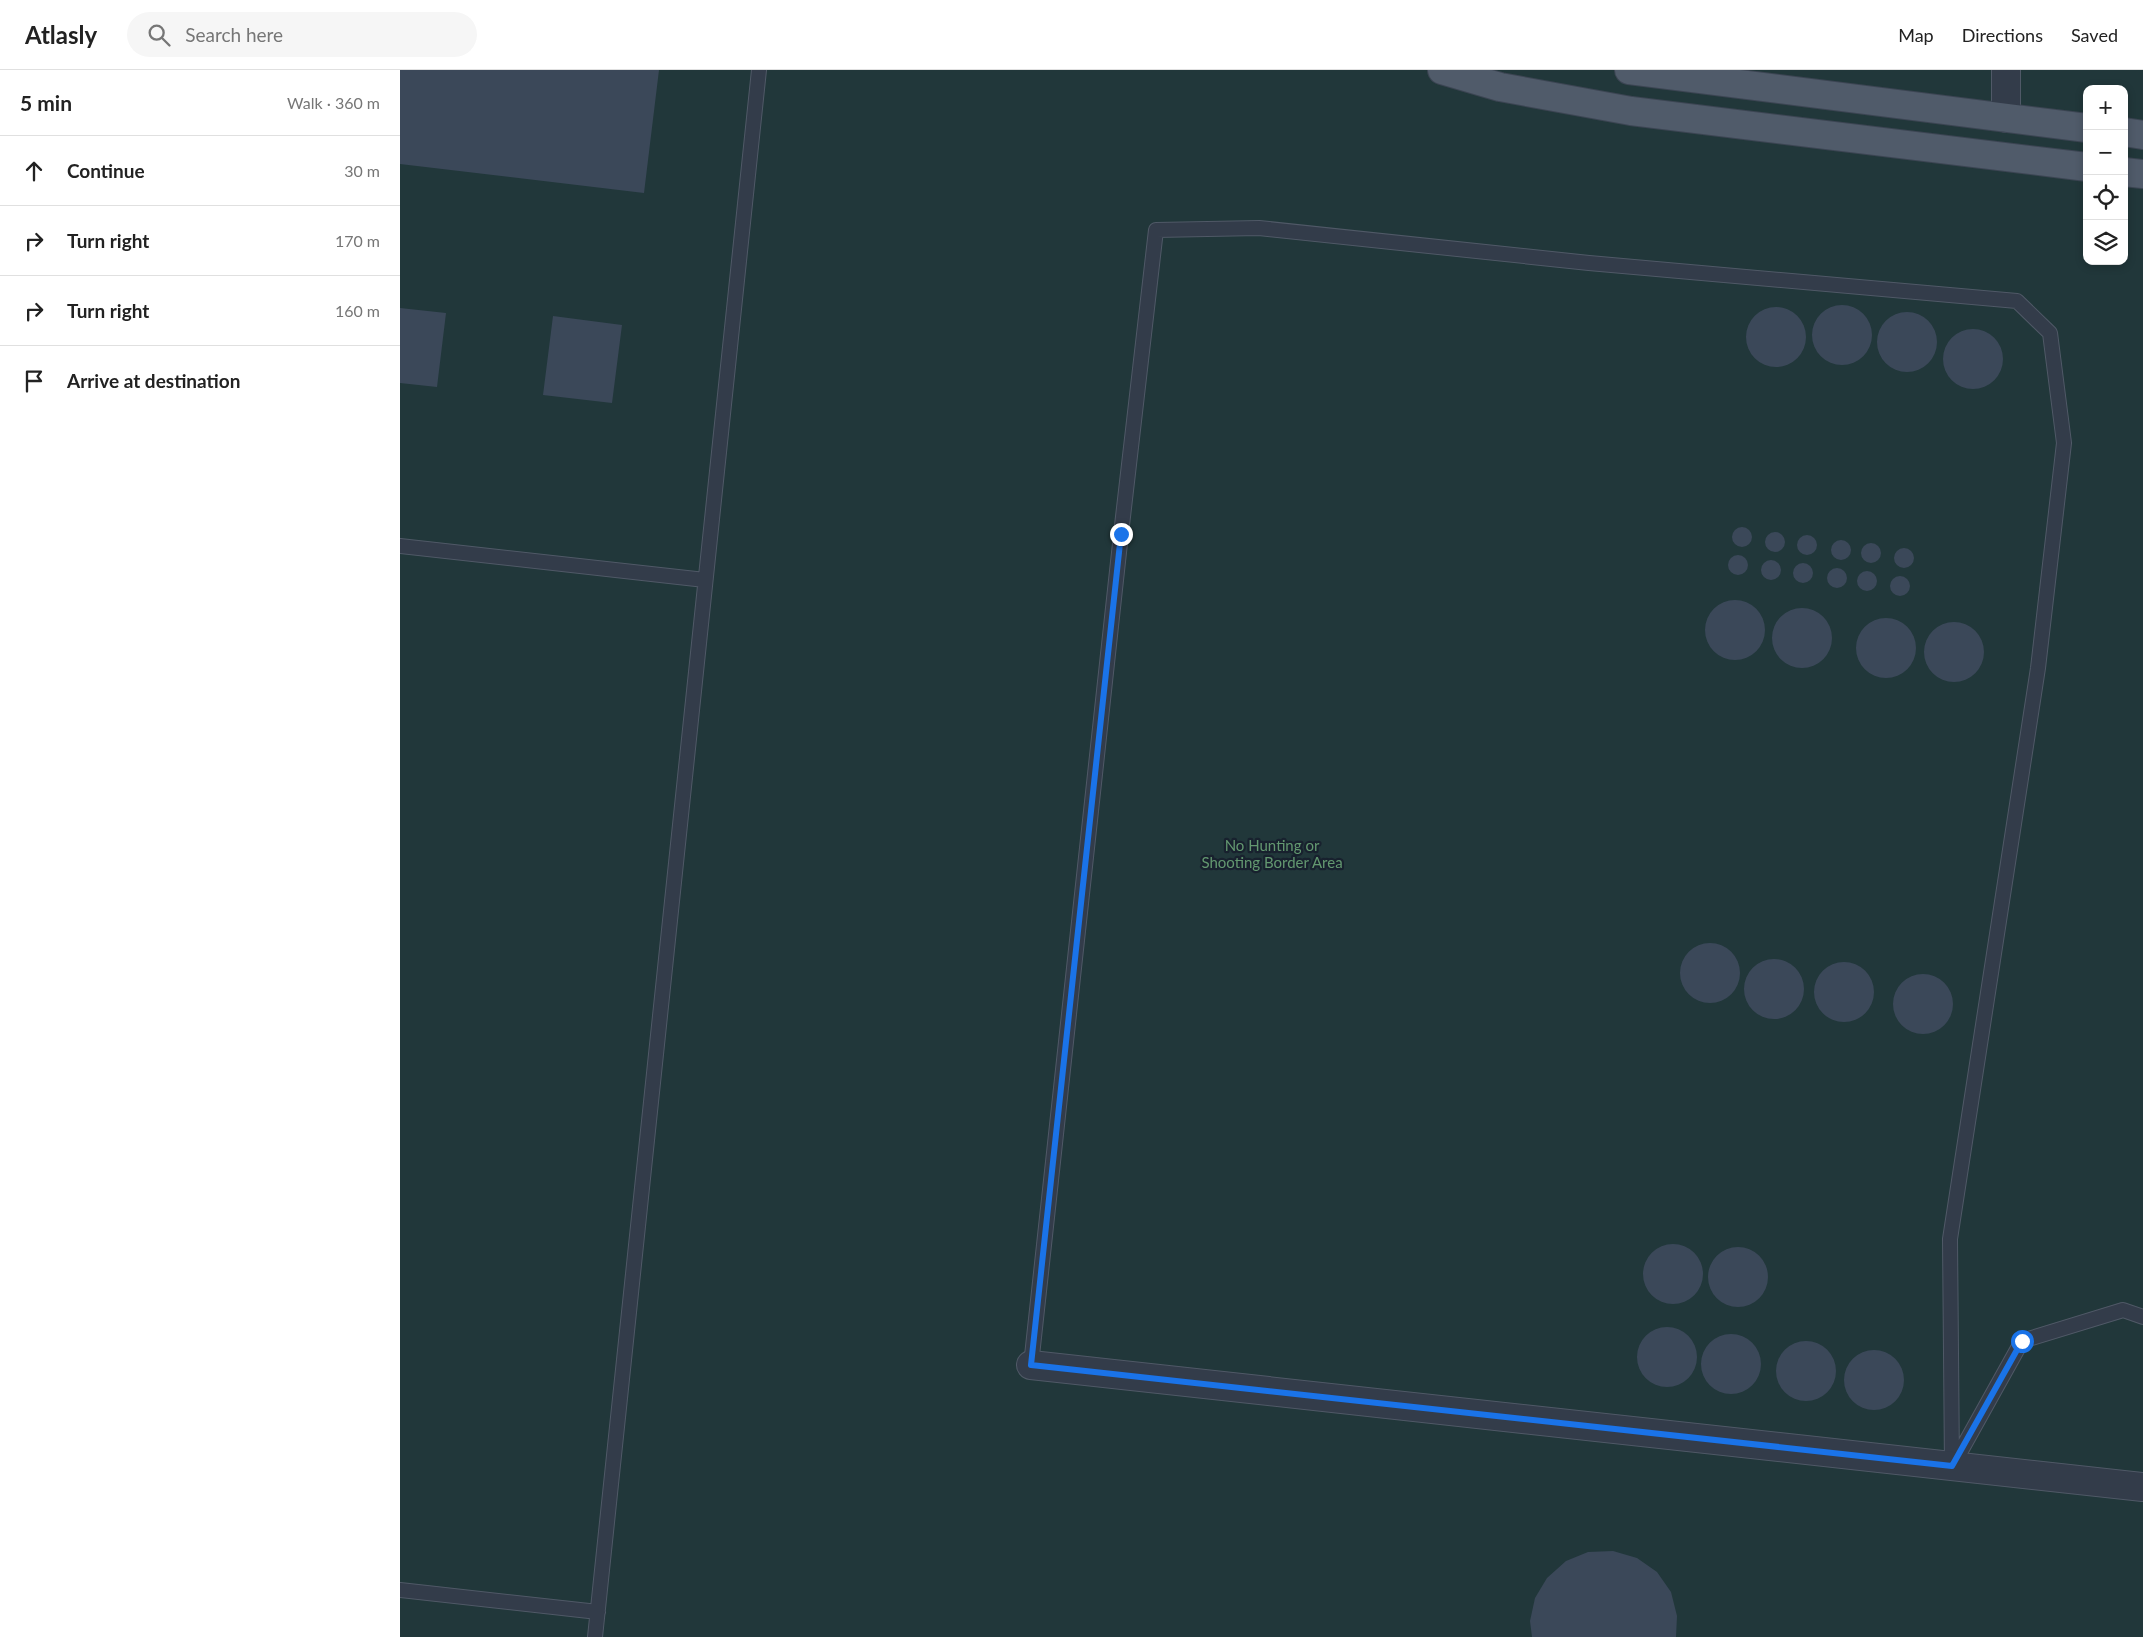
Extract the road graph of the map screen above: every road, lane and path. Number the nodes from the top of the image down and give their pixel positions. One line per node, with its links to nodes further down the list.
1 (759, 70): 13 (lane)
2 (1442, 70): 9 (main road)
3 (1629, 70): 5 (main road)
4 (2006, 70): 5 (street)
5 (2006, 118): 6 (main road)
6 (2083, 128)
7 (2128, 133): 8 (main road)
8 (2143, 135)
9 (2083, 166)
10 (2128, 172): 11 (main road)
11 (2143, 174)
12 (400, 546): 13 (lane)
13 (705, 580): 19 (lane)
14 (2143, 1317): 16 (lane)
15 (1031, 1365): 16 (street); 16 (lane)
16 (1952, 1466): 17 (street)
17 (2143, 1487)
18 (400, 1590): 19 (lane)
19 (598, 1612): 20 (lane)
20 (595, 1637)

